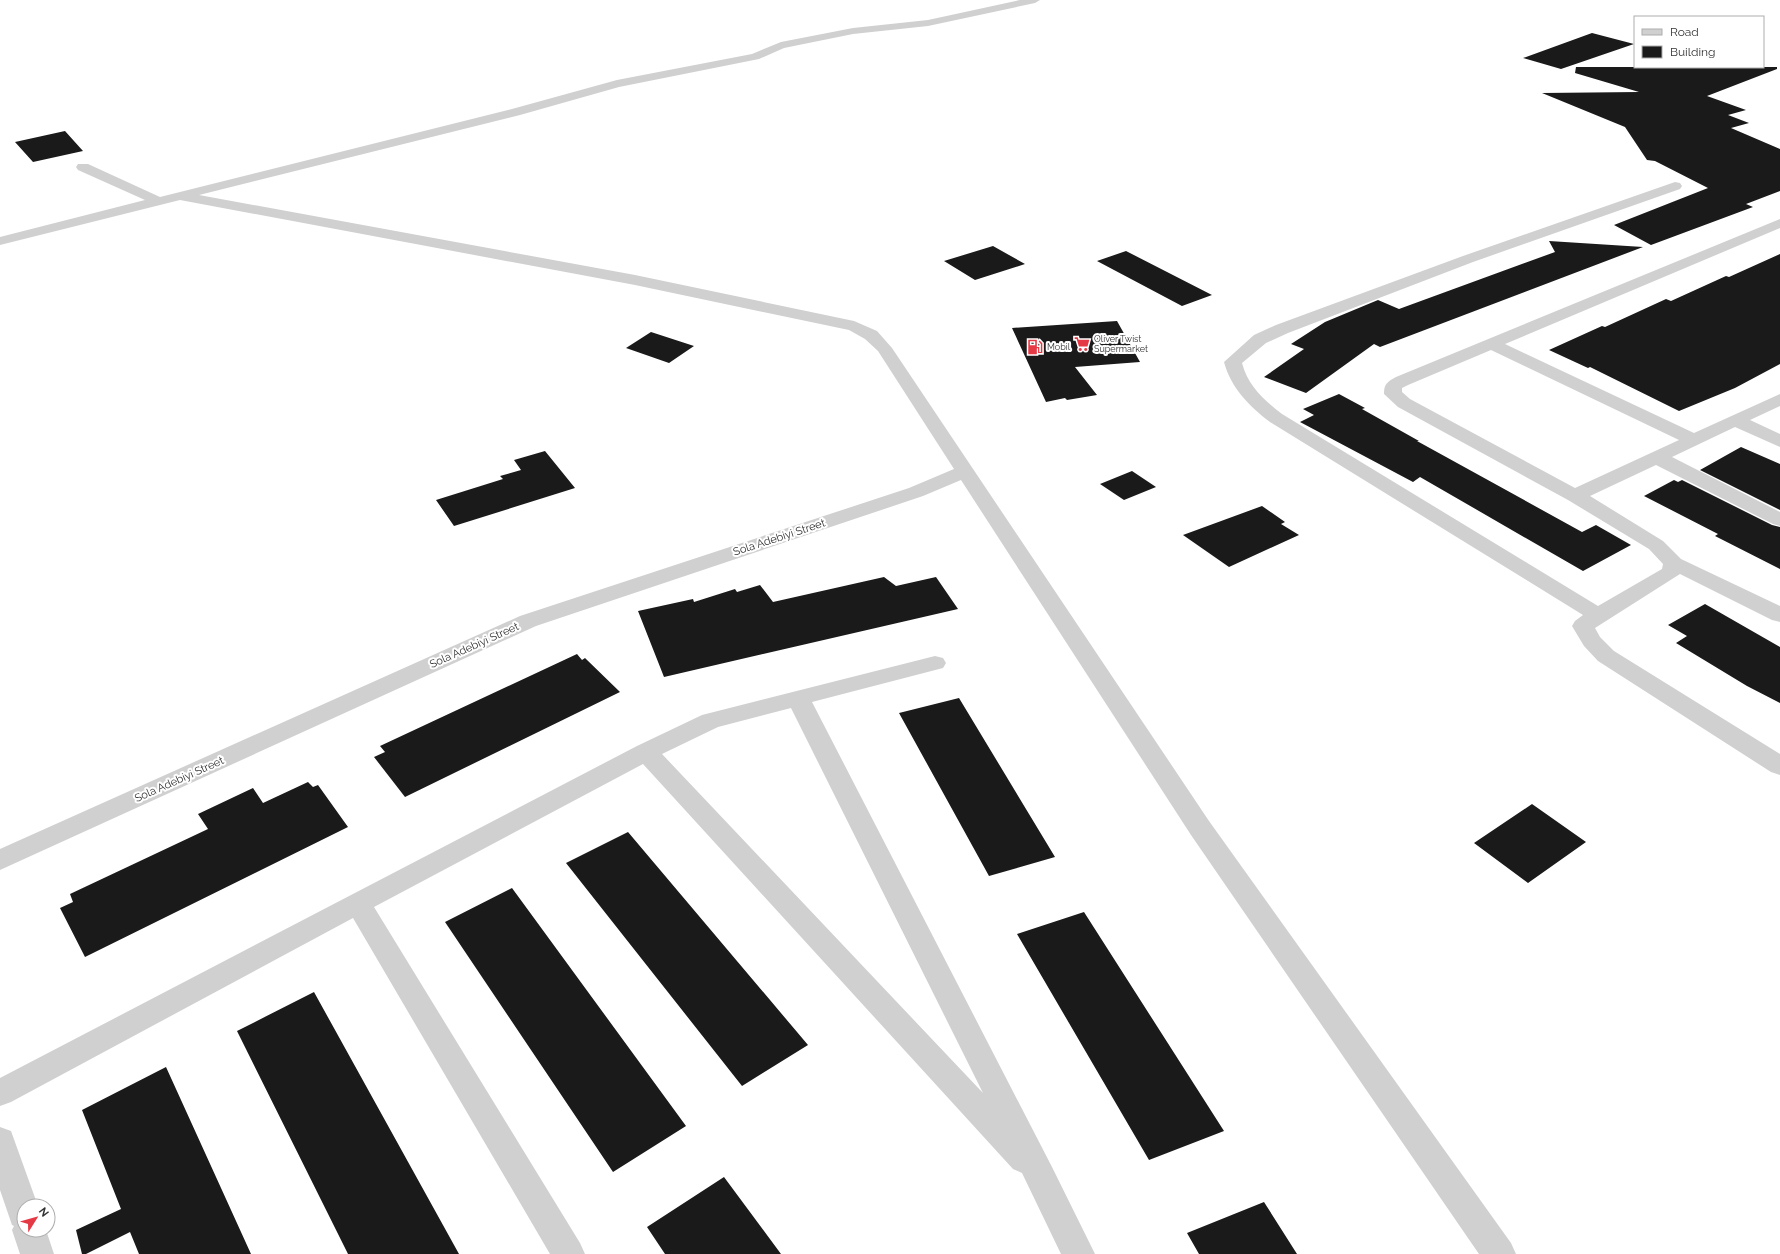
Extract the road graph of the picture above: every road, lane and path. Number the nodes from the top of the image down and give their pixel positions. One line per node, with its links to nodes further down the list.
1 (1036, 0): 4 (street)
2 (83, 167): 5 (street)
3 (1675, 186): 18 (street)
4 (179, 196): 5 (street); 14 (street)
5 (158, 201): 7 (street)
6 (1780, 224): 8 (street)
7 (0, 241)
8 (1492, 344): 11 (street); 15 (street)
9 (1780, 398): 10 (street)
10 (1735, 420): 11 (street); 12 (street)
11 (1694, 439): 13 (street)
12 (1780, 441)
13 (1656, 457): 15 (street); 16 (street)
14 (965, 471): 24 (street, Sola Adebiyi Street); 34 (street)
15 (1575, 496): 17 (street)
16 (1780, 520)
17 (1674, 563): 18 (street); 19 (street)
18 (1598, 615): 23 (street)
19 (1780, 615)
20 (935, 663): 21 (street)
21 (798, 698): 22 (street); 28 (street)
22 (646, 752): 25 (street); 28 (street)
23 (1780, 766)
24 (0, 860)
25 (358, 903): 26 (street); 32 (street)
26 (0, 1093)
27 (0, 1141): 29 (street)
28 (1042, 1177): 33 (street)
29 (19, 1198)
30 (32, 1238): 31 (street)
31 (37, 1254)
32 (568, 1254)
33 (1078, 1254)
34 (1499, 1254)

